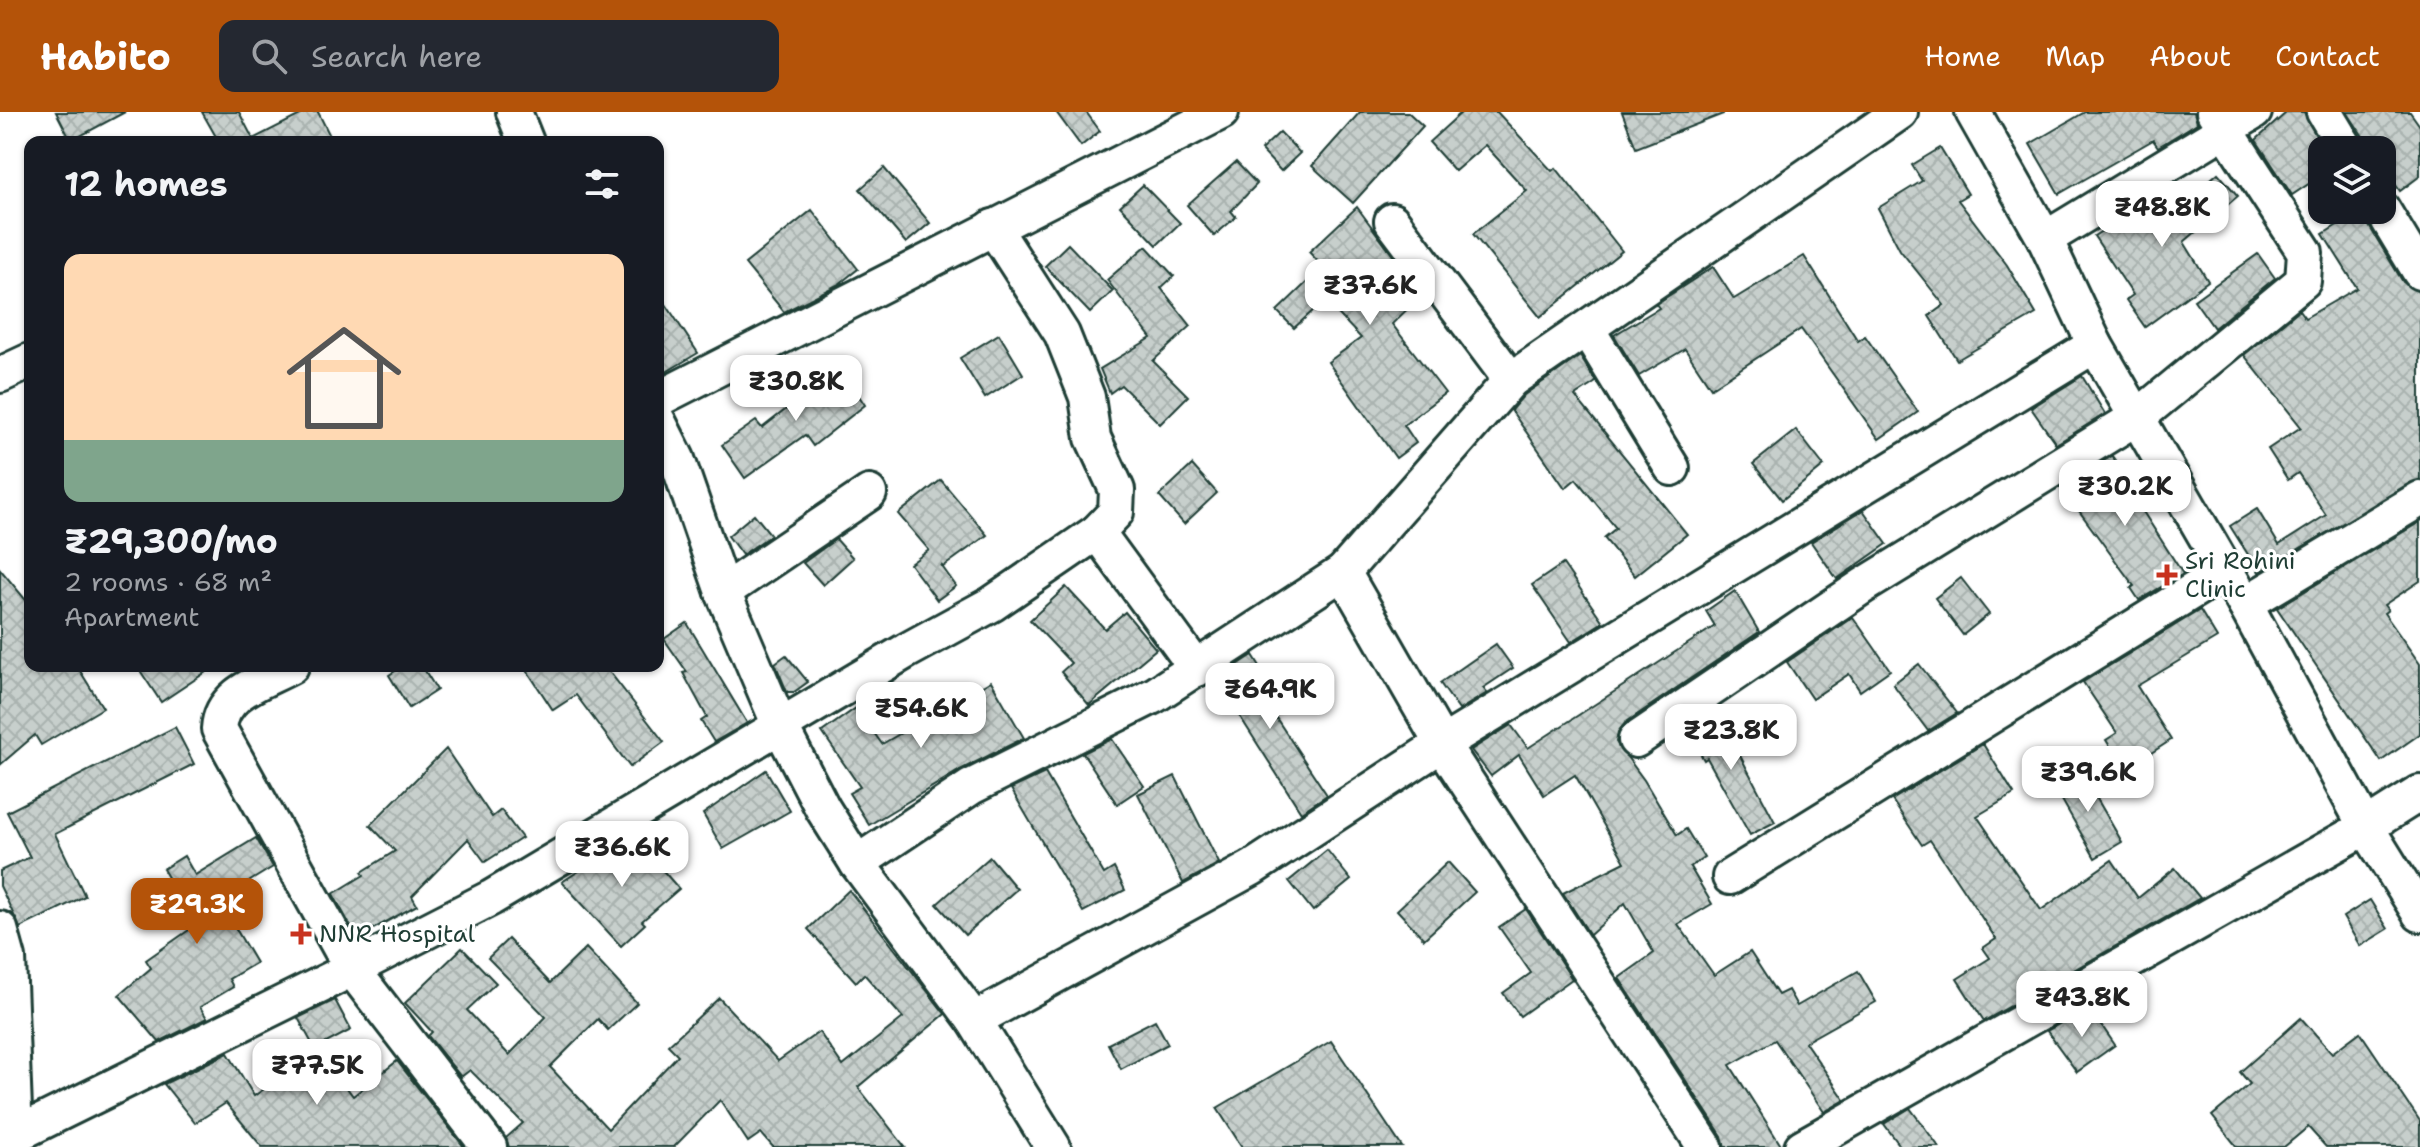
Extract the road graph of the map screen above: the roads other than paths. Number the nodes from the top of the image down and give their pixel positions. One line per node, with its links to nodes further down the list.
1 (514, 112): 8 (street)
2 (1221, 112): 12 (street)
3 (1900, 112): 15 (street)
4 (1973, 112): 13 (street)
5 (2254, 112): 7 (street)
6 (2324, 112): 9 (street)
7 (2220, 121): 13 (street); 21 (street)
8 (524, 136)
9 (2339, 136)
10 (1392, 221): 19 (street)
11 (2391, 224): 14 (street)
12 (993, 227): 20 (street); 26 (street)
13 (2045, 239): 16 (street)
14 (2420, 272)
15 (1587, 329): 19 (street); 23 (street)
16 (2095, 345): 21 (street); 35 (street)
17 (24, 364): 18 (street)
18 (0, 375)
19 (1511, 380): 28 (street)
20 (664, 396)
21 (2139, 416): 27 (street); 34 (street)
22 (664, 433): 29 (street)
23 (1672, 468)
24 (869, 493): 29 (street)
25 (2420, 499): 30 (street)
26 (1097, 532): 31 (street); 33 (street)
27 (2225, 571): 30 (street); 39 (street)
28 (1343, 572): 31 (street); 35 (street)
29 (723, 592): 33 (street)
30 (2245, 604): 37 (street)
31 (1197, 669): 38 (street)
32 (280, 672): 42 (street)
33 (780, 726): 38 (street); 42 (street)
34 (1636, 740)
35 (1442, 744): 43 (street); 47 (street)
36 (2420, 793): 37 (street)
37 (2366, 827): 40 (street); 48 (street)
38 (857, 863): 43 (street)
39 (1730, 877)
40 (2420, 914)
41 (0, 929): 44 (street)
42 (352, 969): 44 (street); 45 (street)
43 (974, 1020): 46 (street)
44 (8, 1141)
45 (483, 1145)
46 (1053, 1147)
47 (1705, 1147)
48 (1802, 1147)

